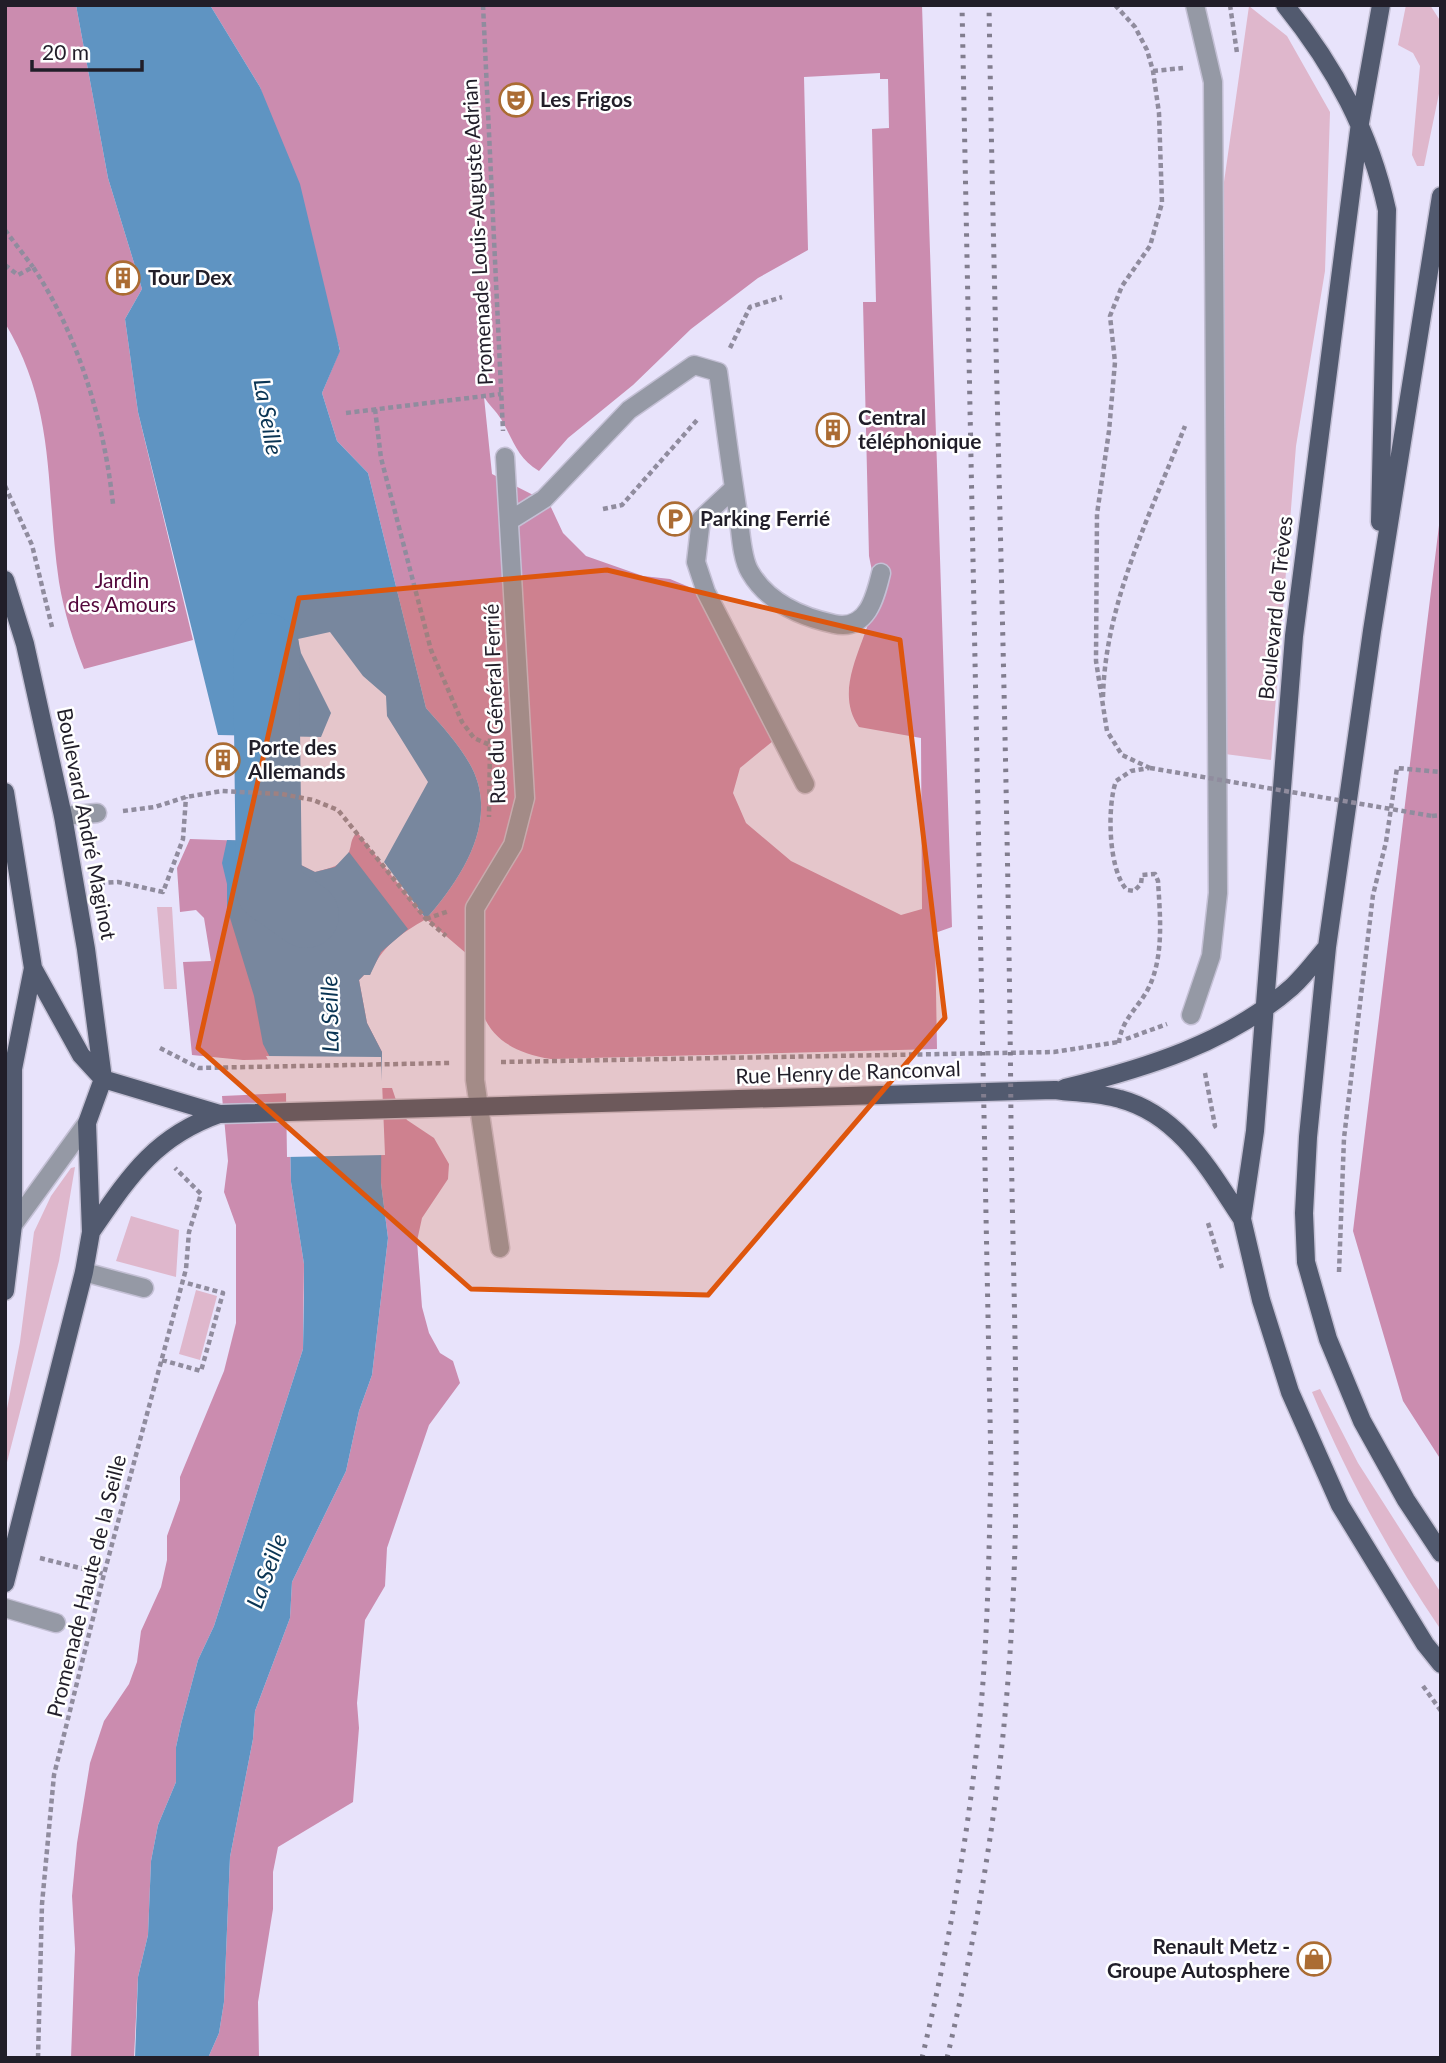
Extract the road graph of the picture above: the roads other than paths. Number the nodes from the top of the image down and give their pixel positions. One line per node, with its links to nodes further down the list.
1 (1195, 5): 20 (street)
2 (1285, 5): 4 (main road)
3 (1381, 5): 4 (main road, Boulevard de Trèves)
4 (1360, 122): 11 (main road); 19 (main road, Boulevard de Trèves)
5 (1441, 196): 11 (main road)
6 (505, 457): 8 (street, Rue du Général Ferrié)
7 (734, 488): 8 (street); 9 (street); 12 (street)
8 (509, 521): 23 (street, Rue du Général Ferrié)
9 (881, 573)
10 (5, 580): 15 (main road, Boulevard André Maginot)
11 (1380, 582): 17 (main road)
12 (805, 784)
13 (5, 792): 16 (main road)
14 (97, 813): 15 (street)
15 (63, 816): 21 (main road, Boulevard André Maginot)
16 (8, 824): 18 (main road)
17 (1327, 947): 19 (main road); 33 (main road)
18 (33, 968): 21 (main road); 27 (main road)
19 (1263, 1010): 22 (main road); 26 (main road, Boulevard de Trèves)
20 (1191, 1015)
21 (103, 1079): 24 (main road); 25 (main road, Boulevard André Maginot)
22 (1055, 1090): 23 (main road, Rue Henry de Ranconval); 26 (main road, Rue Henry de Ranconval)
23 (480, 1106): 24 (main road, Rue Henry de Ranconval); 29 (street, Rue du Général Ferrié)
24 (220, 1114): 28 (main road)
25 (87, 1123): 27 (street); 28 (main road, Boulevard André Maginot)
26 (1242, 1219): 37 (main road)
27 (13, 1225): 31 (main road)
28 (91, 1231): 30 (main road, Boulevard André Maginot)
29 (500, 1248)
30 (84, 1272): 32 (street); 34 (main road, Boulevard André Maginot)
31 (6, 1280)
32 (144, 1288)
33 (1441, 1553)
34 (5, 1583)
35 (5, 1608): 36 (street)
36 (57, 1623)
37 (1441, 1664)

